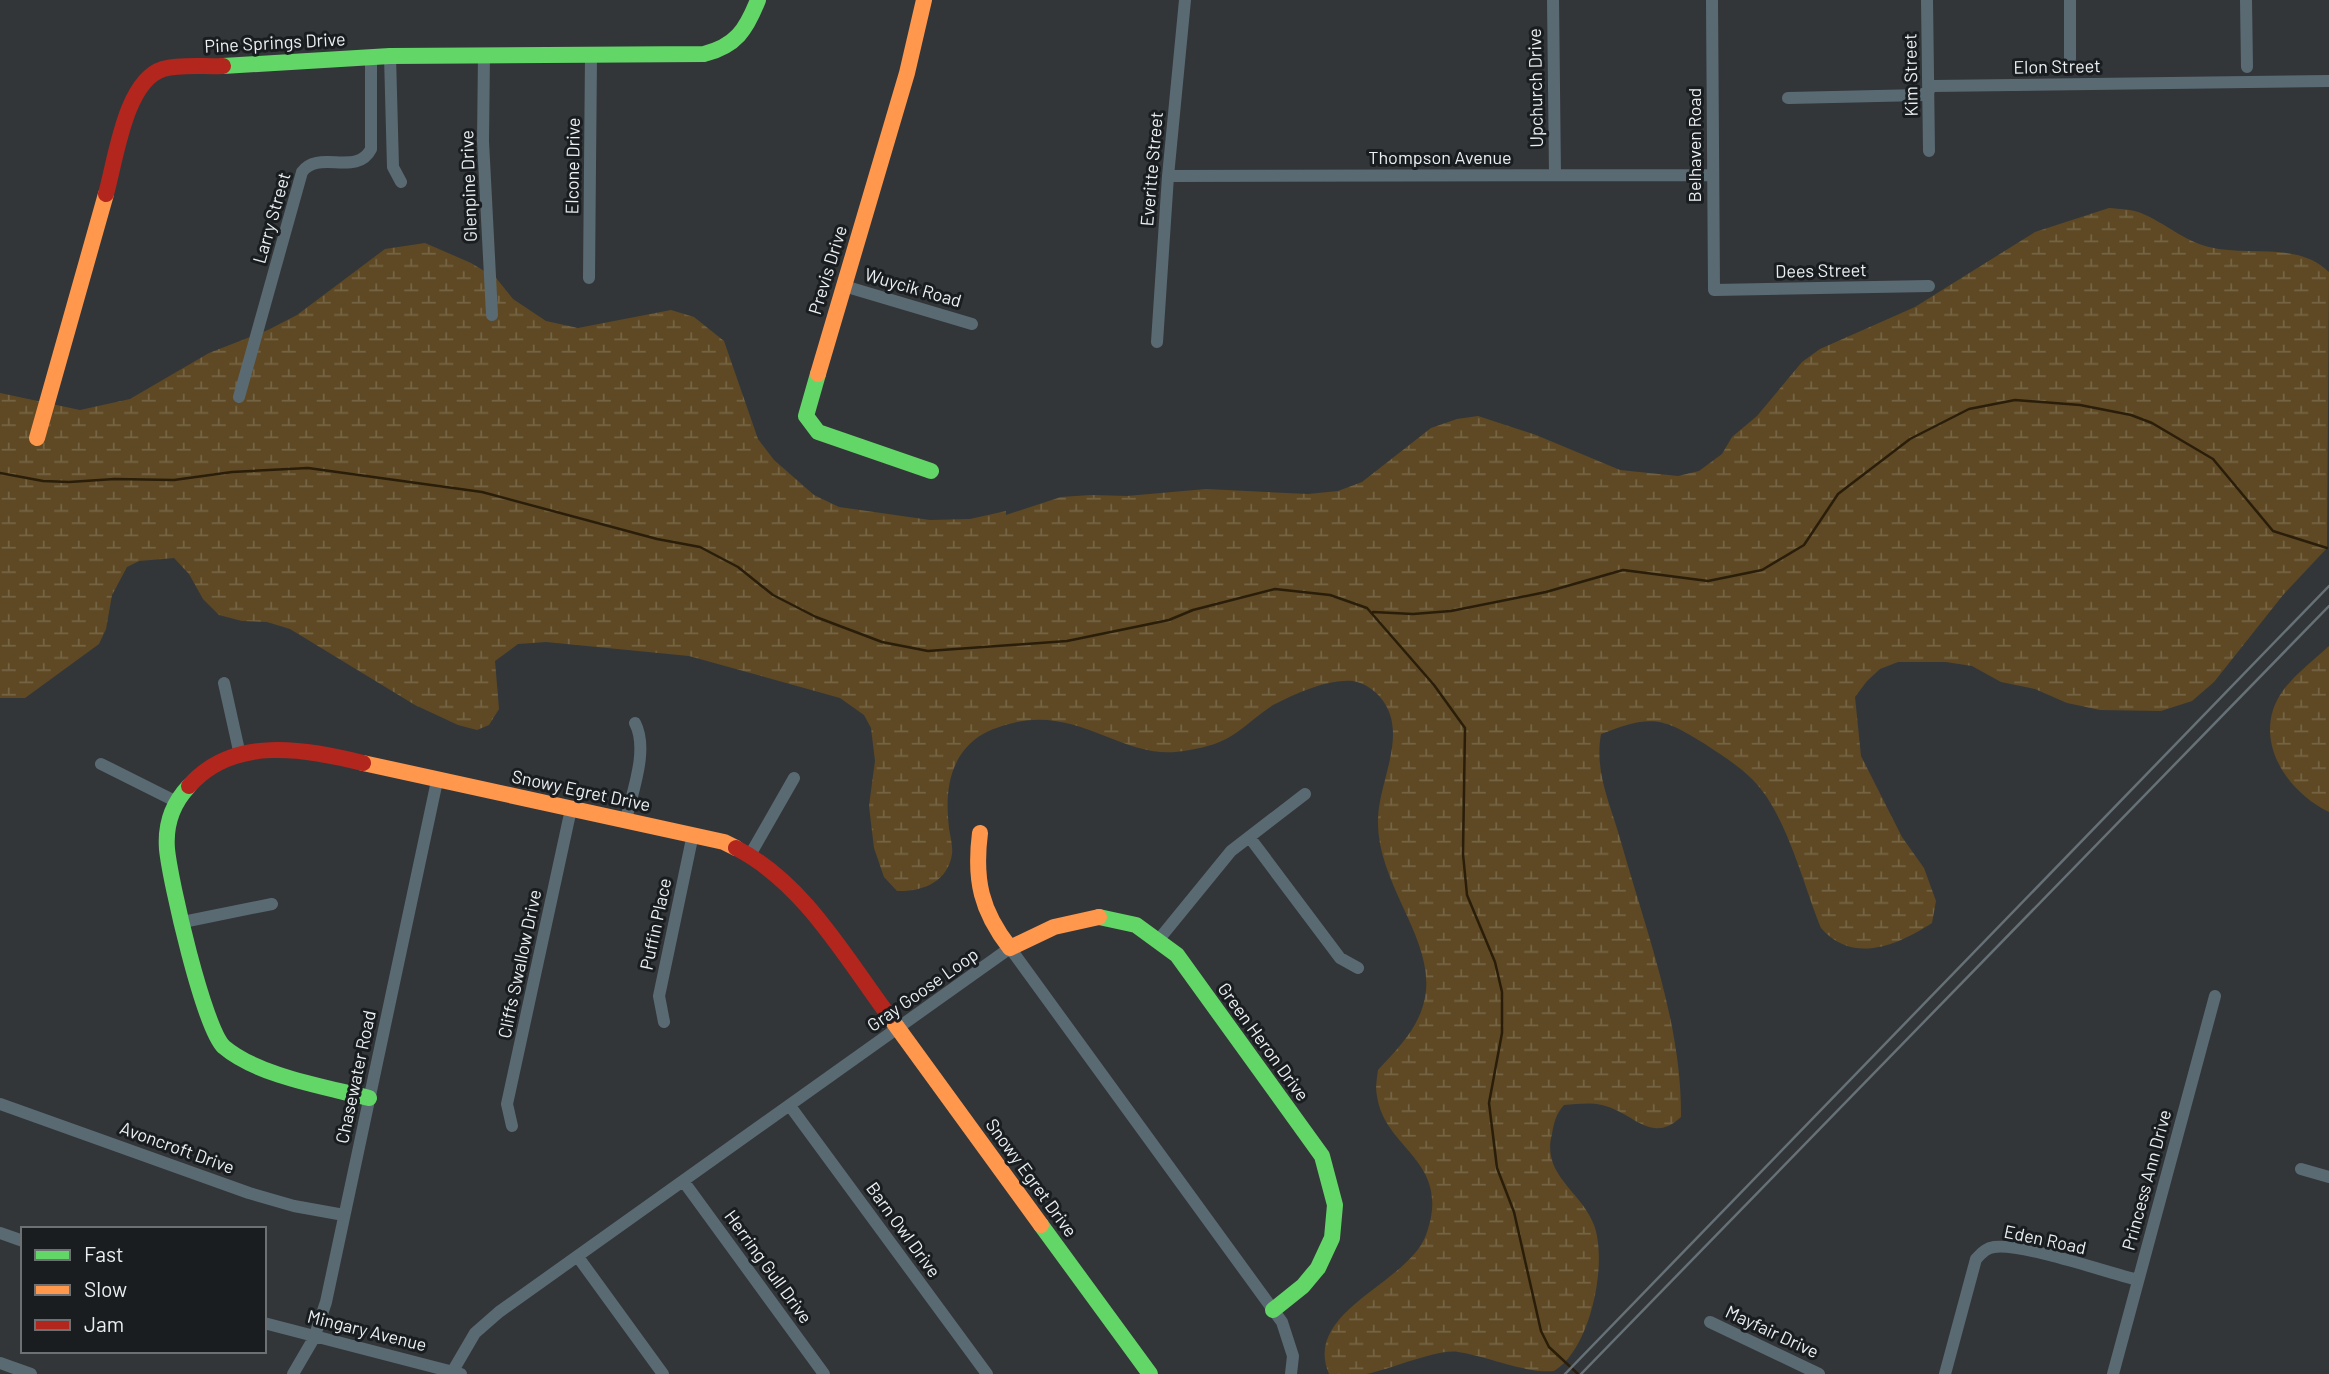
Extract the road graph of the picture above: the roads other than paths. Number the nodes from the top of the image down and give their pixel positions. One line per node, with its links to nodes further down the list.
1 (758, 0): 10 (street, Pine Springs Drive)
2 (923, 0): 24 (street, Previs Drive)
3 (1185, 0): 21 (street, Everitte Street)
4 (1553, 0): 19 (street, Upchurch Drive)
5 (1712, 0): 20 (street, Belhaven Road)
6 (1927, 0): 16 (street, Kim Street)
7 (2070, 0): 13 (street)
8 (2246, 0): 14 (street)
9 (484, 55): 10 (street, Pine Springs Drive); 12 (street, Pine Springs Drive); 27 (street, Glenpine Drive)
10 (592, 55): 23 (street, Elcone Drive)
11 (371, 57): 12 (street, Pine Springs Drive); 30 (street, Larry Street); 31 (street, Pine Springs Drive)
12 (390, 57): 22 (street)
13 (2070, 59)
14 (2246, 67)
15 (2329, 81): 16 (street, Elon Street)
16 (1928, 90): 17 (street, Elon Street); 18 (street, Kim Street)
17 (1788, 98)
18 (1929, 150)
19 (1555, 175): 20 (street, Thompson Avenue); 21 (street, Thompson Avenue)
20 (1712, 175): 26 (street, Belhaven Road)
21 (1168, 176): 29 (street, Everitte Street)
22 (401, 182)
23 (589, 278)
24 (844, 286): 28 (street, Wuycik Road); 32 (street, Previs Drive)
25 (1929, 286): 26 (street, Dees Street)
26 (1714, 290)
27 (492, 315)
28 (972, 324)
29 (1157, 342)
30 (239, 397)
31 (37, 438)
32 (931, 471)
33 (224, 683): 35 (street)
34 (635, 723): 42 (street)
35 (240, 755): 38 (street, Snowy Egret Drive); 40 (street, Snowy Egret Drive)
36 (101, 764): 40 (street)
37 (794, 778): 46 (street)
38 (438, 781): 41 (street, Snowy Egret Drive); 55 (street, Chasewater Road)
39 (1305, 794): 45 (street)
40 (175, 801): 48 (street)
41 (571, 809): 42 (street, Snowy Egret Drive); 58 (street, Cliffs Swallow Drive)
42 (626, 820): 44 (street, Snowy Egret Drive)
43 (980, 833): 50 (street)
44 (693, 834): 46 (street, Snowy Egret Drive); 53 (street, Puffin Place)
45 (1250, 838): 49 (street); 51 (street)
46 (750, 855): 54 (street, Snowy Egret Drive)
47 (272, 904): 48 (street)
48 (183, 922): 55 (street)
49 (1160, 938): 50 (street, Green Heron Drive); 67 (street, Green Heron Drive)
50 (1010, 948): 54 (street, Gray Goose Loop); 67 (street)
51 (1358, 968)
52 (2214, 996): 66 (street, Princess Ann Drive)
53 (664, 1022)
54 (898, 1028): 57 (street, Gray Goose Loop); 78 (street, Snowy Egret Drive)
55 (369, 1098): 62 (street, Chasewater Road)
56 (0, 1104): 62 (street, Avoncroft Drive)
57 (790, 1106): 61 (street, Gray Goose Loop); 77 (street, Barn Owl Drive)
58 (512, 1126)
59 (2301, 1169): 60 (street)
60 (2329, 1177)
61 (684, 1182): 65 (street, Gray Goose Loop); 76 (street, Herring Gull Drive)
62 (344, 1215): 70 (street, Chasewater Road)
63 (0, 1233): 64 (street)
64 (21, 1240)
65 (578, 1257): 72 (street, Gray Goose Loop); 75 (street)
66 (2138, 1280): 81 (street, Eden Road); 82 (street, Princess Ann Drive)
67 (1273, 1310): 79 (street)
68 (1710, 1322): 80 (street, Mayfair Drive)
69 (266, 1324): 70 (street, Mingary Avenue)
70 (314, 1338): 72 (street, Mingary Avenue); 74 (street, Chasewater Road)
71 (0, 1363): 73 (street)
72 (455, 1373)
73 (31, 1374)
74 (293, 1374)
75 (663, 1374)
76 (824, 1374)
77 (987, 1374)
78 (1150, 1374)
79 (1291, 1374)
80 (1819, 1374)
81 (1945, 1374)
82 (2113, 1374)

